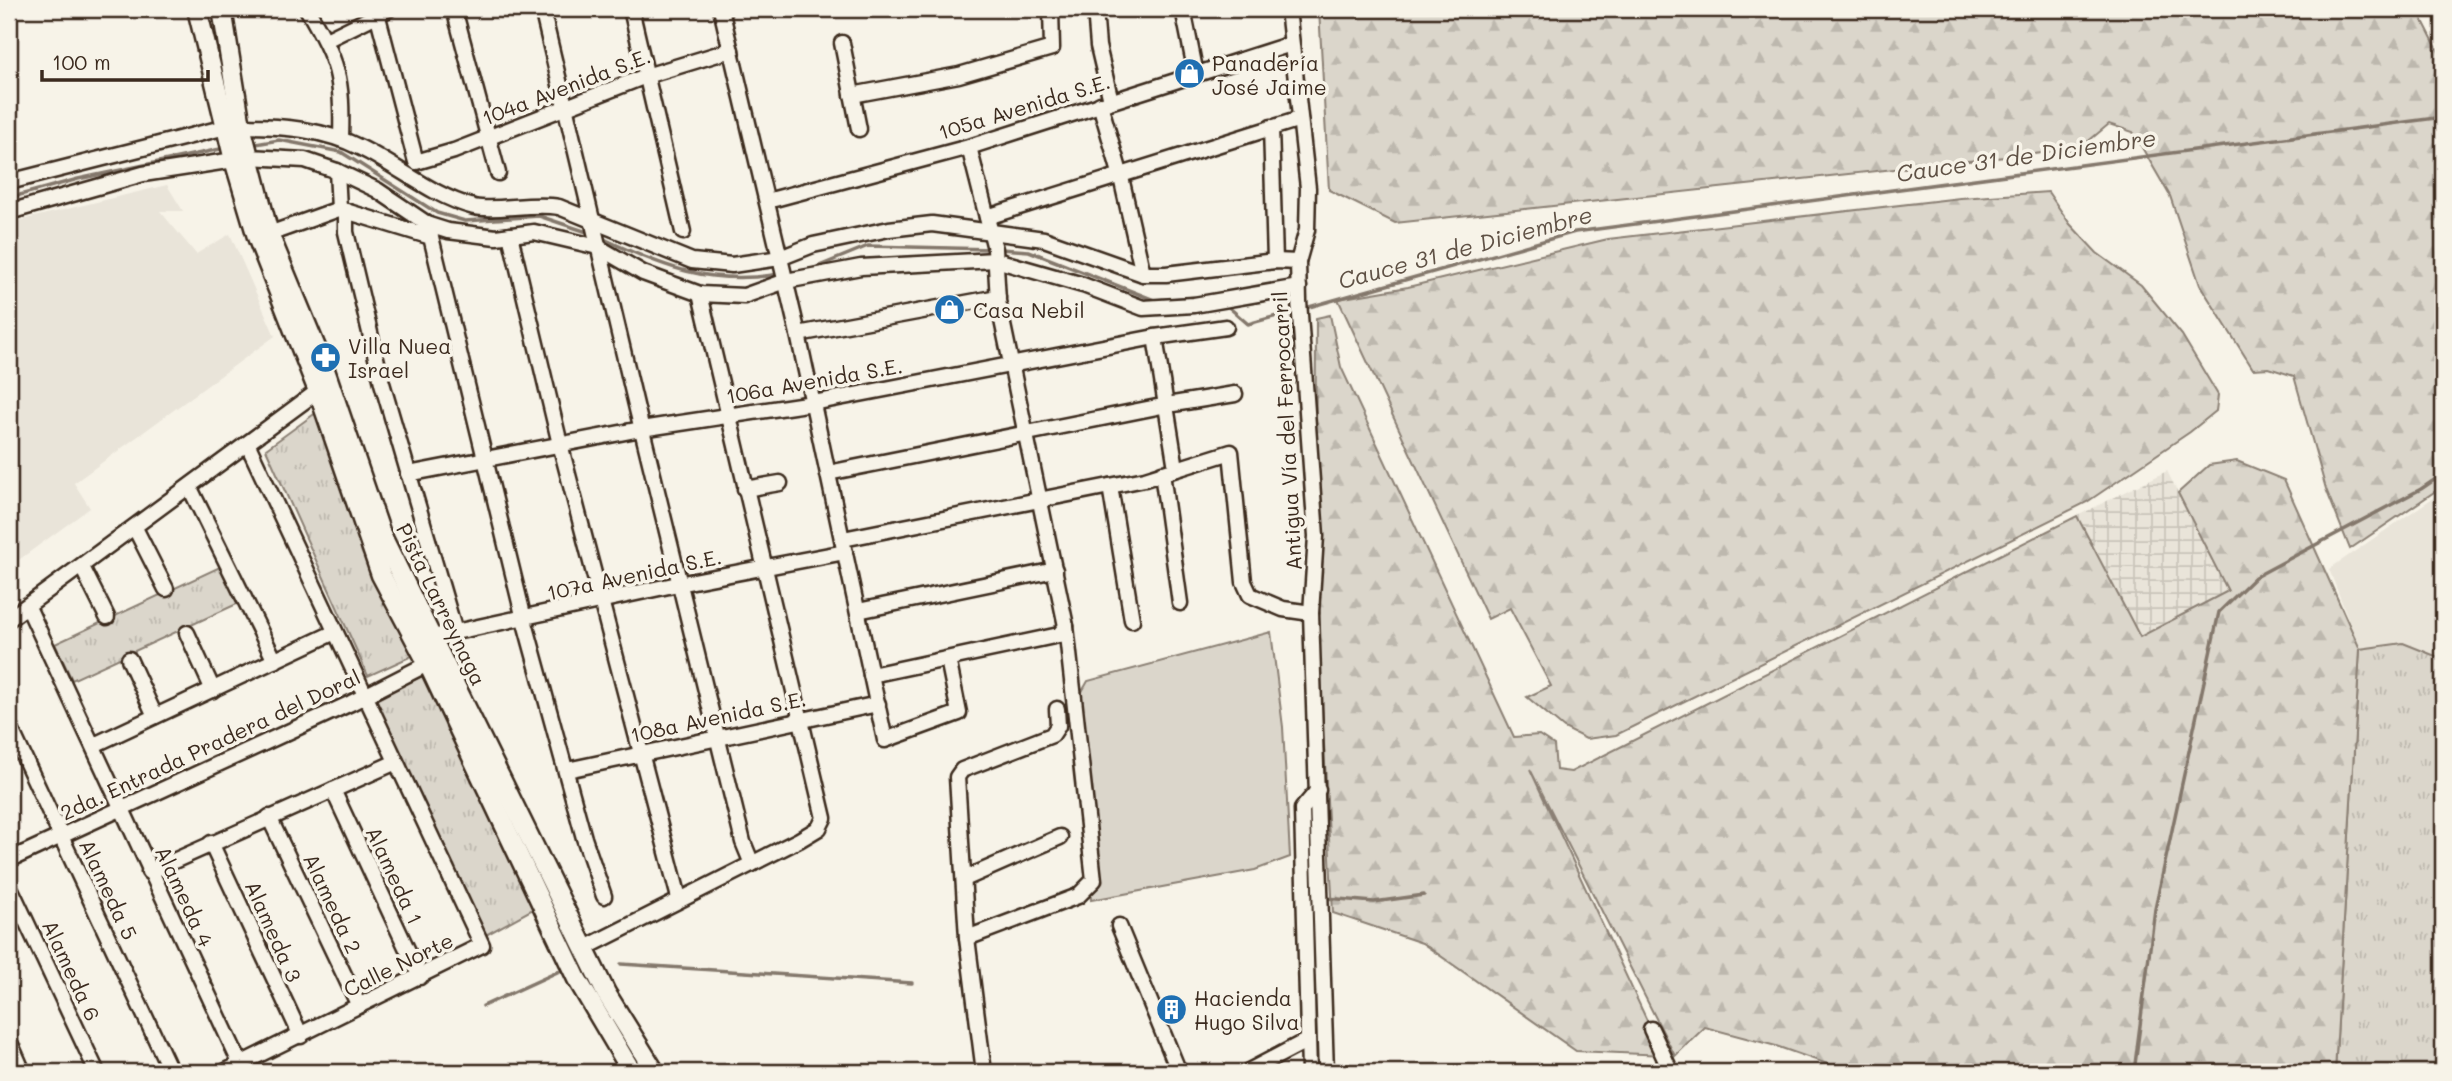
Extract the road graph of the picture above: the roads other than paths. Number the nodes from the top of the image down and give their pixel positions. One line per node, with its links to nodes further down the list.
1 (197, 9): 24 (main road, Pista Larreynaga)
2 (222, 9): 24 (main road, Pista Larreynaga)
3 (307, 9): 13 (street)
4 (454, 9): 27 (street)
5 (542, 9): 21 (street)
6 (631, 9): 18 (street)
7 (721, 9): 16 (street)
8 (1051, 9): 19 (street)
9 (1095, 9): 20 (street)
10 (1183, 9): 17 (street)
11 (1288, 9): 15 (street, Antigua Vía del Ferrocarril)
12 (383, 11): 13 (street); 27 (street, 104a Avenida S.E.)
13 (326, 40): 26 (street)
14 (842, 43): 19 (street)
15 (1291, 44): 17 (street, 105a Avenida S.E.); 22 (street, Antigua Vía del Ferrocarril)
16 (731, 50): 18 (street, 104a Avenida S.E.); 34 (street)
17 (1196, 74): 20 (street, 105a Avenida S.E.)
18 (646, 76): 21 (street, 104a Avenida S.E.); 39 (street)
19 (852, 95): 25 (street)
20 (1105, 103): 28 (street, 105a Avenida S.E.); 32 (street)
21 (565, 108): 27 (street, 104a Avenida S.E.); 40 (street)
22 (1300, 119): 23 (street); 48 (street, Antigua Vía del Ferrocarril)
23 (1271, 127): 32 (street); 45 (street)
24 (234, 129): 26 (street); 29 (main road, Pista Larreynaga); 33 (street)
25 (859, 129)
26 (341, 138): 40 (street)
27 (489, 138): 31 (street)
28 (969, 147): 34 (street, 105a Avenida S.E.); 37 (street)
29 (241, 157): 30 (street); 36 (street); 41 (main road, Pista Larreynaga); 55 (main road, Pista Larreynaga)
30 (338, 171): 35 (street); 38 (street)
31 (498, 173)
32 (1120, 173): 37 (street); 47 (street)
33 (9, 182)
34 (767, 201): 46 (street)
35 (342, 210): 41 (street); 43 (street); 67 (street)
36 (9, 212)
37 (989, 224): 44 (street); 46 (street); 47 (street)
38 (448, 231): 42 (street); 43 (street)
39 (683, 232)
40 (594, 233): 42 (street); 46 (street); 49 (street); 60 (street)
41 (269, 234): 93 (main road, Pista Larreynaga)
42 (510, 235): 62 (street)
43 (431, 237): 64 (street)
44 (996, 260): 46 (street); 48 (street); 50 (street)
45 (1275, 261): 47 (street); 48 (street)
46 (783, 270): 49 (street); 52 (street)
47 (1143, 274)
48 (1298, 274): 84 (street, Antigua Vía del Ferrocarril)
49 (700, 293): 59 (street)
50 (998, 297): 52 (street); 54 (street)
51 (1226, 327): 53 (street, 106a Avenida S.E.)
52 (798, 334): 57 (street)
53 (1155, 337): 54 (street, 106a Avenida S.E.); 58 (street)
54 (1010, 365): 57 (street, 106a Avenida S.E.); 61 (street)
55 (318, 391): 63 (street); 96 (main road, Pista Larreynaga)
56 (1235, 394): 58 (street)
57 (813, 404): 59 (street, 106a Avenida S.E.); 66 (street)
58 (1167, 405): 61 (street); 65 (street)
59 (729, 416): 60 (street, 106a Avenida S.E.); 71 (street)
60 (641, 429): 62 (street, 106a Avenida S.E.); 78 (street)
61 (1026, 433): 66 (street); 72 (street)
62 (560, 444): 64 (street, 106a Avenida S.E.); 80 (street)
63 (248, 445): 70 (street); 90 (street, Calle Norte)
64 (483, 458): 67 (street, 106a Avenida S.E.); 87 (street)
65 (1169, 470): 69 (street, 107a Avenida S.E.); 81 (street); 84 (street, 107a Avenida S.E.)
66 (828, 473): 74 (street)
67 (408, 474): 91 (street)
68 (780, 483): 71 (street)
69 (1110, 486): 72 (street, 107a Avenida S.E.); 88 (street)
70 (190, 488): 73 (street); 97 (street)
71 (745, 489): 76 (street)
72 (1041, 500): 74 (street, 107a Avenida S.E.); 77 (street)
73 (135, 528): 75 (street); 79 (street)
74 (844, 546): 76 (street, 107a Avenida S.E.); 83 (street)
75 (82, 567): 82 (street); 85 (street)
76 (764, 569): 78 (street, 107a Avenida S.E.); 104 (street)
77 (1055, 570): 83 (street); 89 (street)
78 (678, 583): 80 (street, 107a Avenida S.E.); 106 (street)
79 (166, 589)
80 (601, 601): 87 (street, 107a Avenida S.E.); 108 (street)
81 (1180, 603)
82 (28, 607): 86 (street); 107 (street, Alameda 4)
83 (858, 611): 98 (street)
84 (1311, 613): 112 (street, Antigua Vía del Ferrocarril)
85 (107, 617)
86 (9, 619)
87 (524, 619): 91 (street, 107a Avenida S.E.); 110 (street)
88 (1132, 621)
89 (1062, 631): 95 (street); 126 (street)
90 (335, 632): 97 (street); 100 (street, Calle Norte)
91 (455, 632): 93 (street, 107a Avenida S.E.)
92 (187, 633): 99 (street)
93 (432, 637): 96 (main road, Pista Larreynaga)
94 (129, 659): 103 (street)
95 (947, 659): 98 (street); 101 (street)
96 (435, 660): 100 (street, 2da. Entrada Pradera del Doral); 127 (main road, Pista Larreynaga); 139 (main road, Pista Larreynaga)
97 (275, 661): 99 (street)
98 (871, 675): 101 (street)
99 (213, 690): 103 (street)
100 (365, 696): 109 (street, Calle Norte); 113 (street, 2da. Entrada Pradera del Doral)
101 (878, 704): 104 (street, 108a Avenida S.E.)
102 (1057, 709): 121 (street)
103 (155, 716): 107 (street)
104 (799, 720): 106 (street, 108a Avenida S.E.); 119 (street)
105 (9, 725): 115 (street, Alameda 5)
106 (717, 738): 108 (street, 108a Avenida S.E.); 119 (street)
107 (93, 745): 113 (street, Alameda 4)
108 (641, 754): 110 (street, 108a Avenida S.E.); 124 (street)
109 (396, 762): 111 (street); 128 (street, Calle Norte)
110 (568, 771): 123 (street)
111 (333, 790): 114 (street); 128 (street, Alameda 1)
112 (1318, 790): 133 (street); 145 (street, Antigua Vía del Ferrocarril)
113 (122, 809): 115 (street, 2da. Entrada Pradera del Doral); 120 (street, Alameda 4)
114 (269, 817): 117 (street); 129 (street, Alameda 2)
115 (61, 836): 118 (street, 2da. Entrada Pradera del Doral); 137 (street, Alameda 5)
116 (1060, 837): 121 (street)
117 (211, 843): 120 (street); 131 (street, Alameda 3)
118 (9, 860)
119 (752, 863): 124 (street)
120 (149, 872): 134 (street, Alameda 4)
121 (964, 879): 126 (street)
122 (9, 885): 136 (street, Alameda 6)
123 (604, 896)
124 (679, 898): 127 (street)
125 (1119, 926): 142 (street)
126 (967, 938): 141 (street)
127 (584, 948): 140 (main road, Pista Larreynaga)
128 (420, 977): 129 (street, Calle Norte)
129 (359, 1006): 131 (street, Calle Norte)
130 (1651, 1028): 146 (street)
131 (301, 1036): 134 (street, Calle Norte)
132 (9, 1040): 135 (street)
133 (1308, 1040): 143 (street); 144 (street)
134 (241, 1065): 138 (street, Calle Norte)
135 (23, 1072)
136 (97, 1072)
137 (171, 1072)
138 (224, 1072)
139 (632, 1072)
140 (655, 1072)
141 (984, 1072)
142 (1180, 1072)
143 (1247, 1072)
144 (1309, 1072)
145 (1326, 1072)
146 (1671, 1072)

